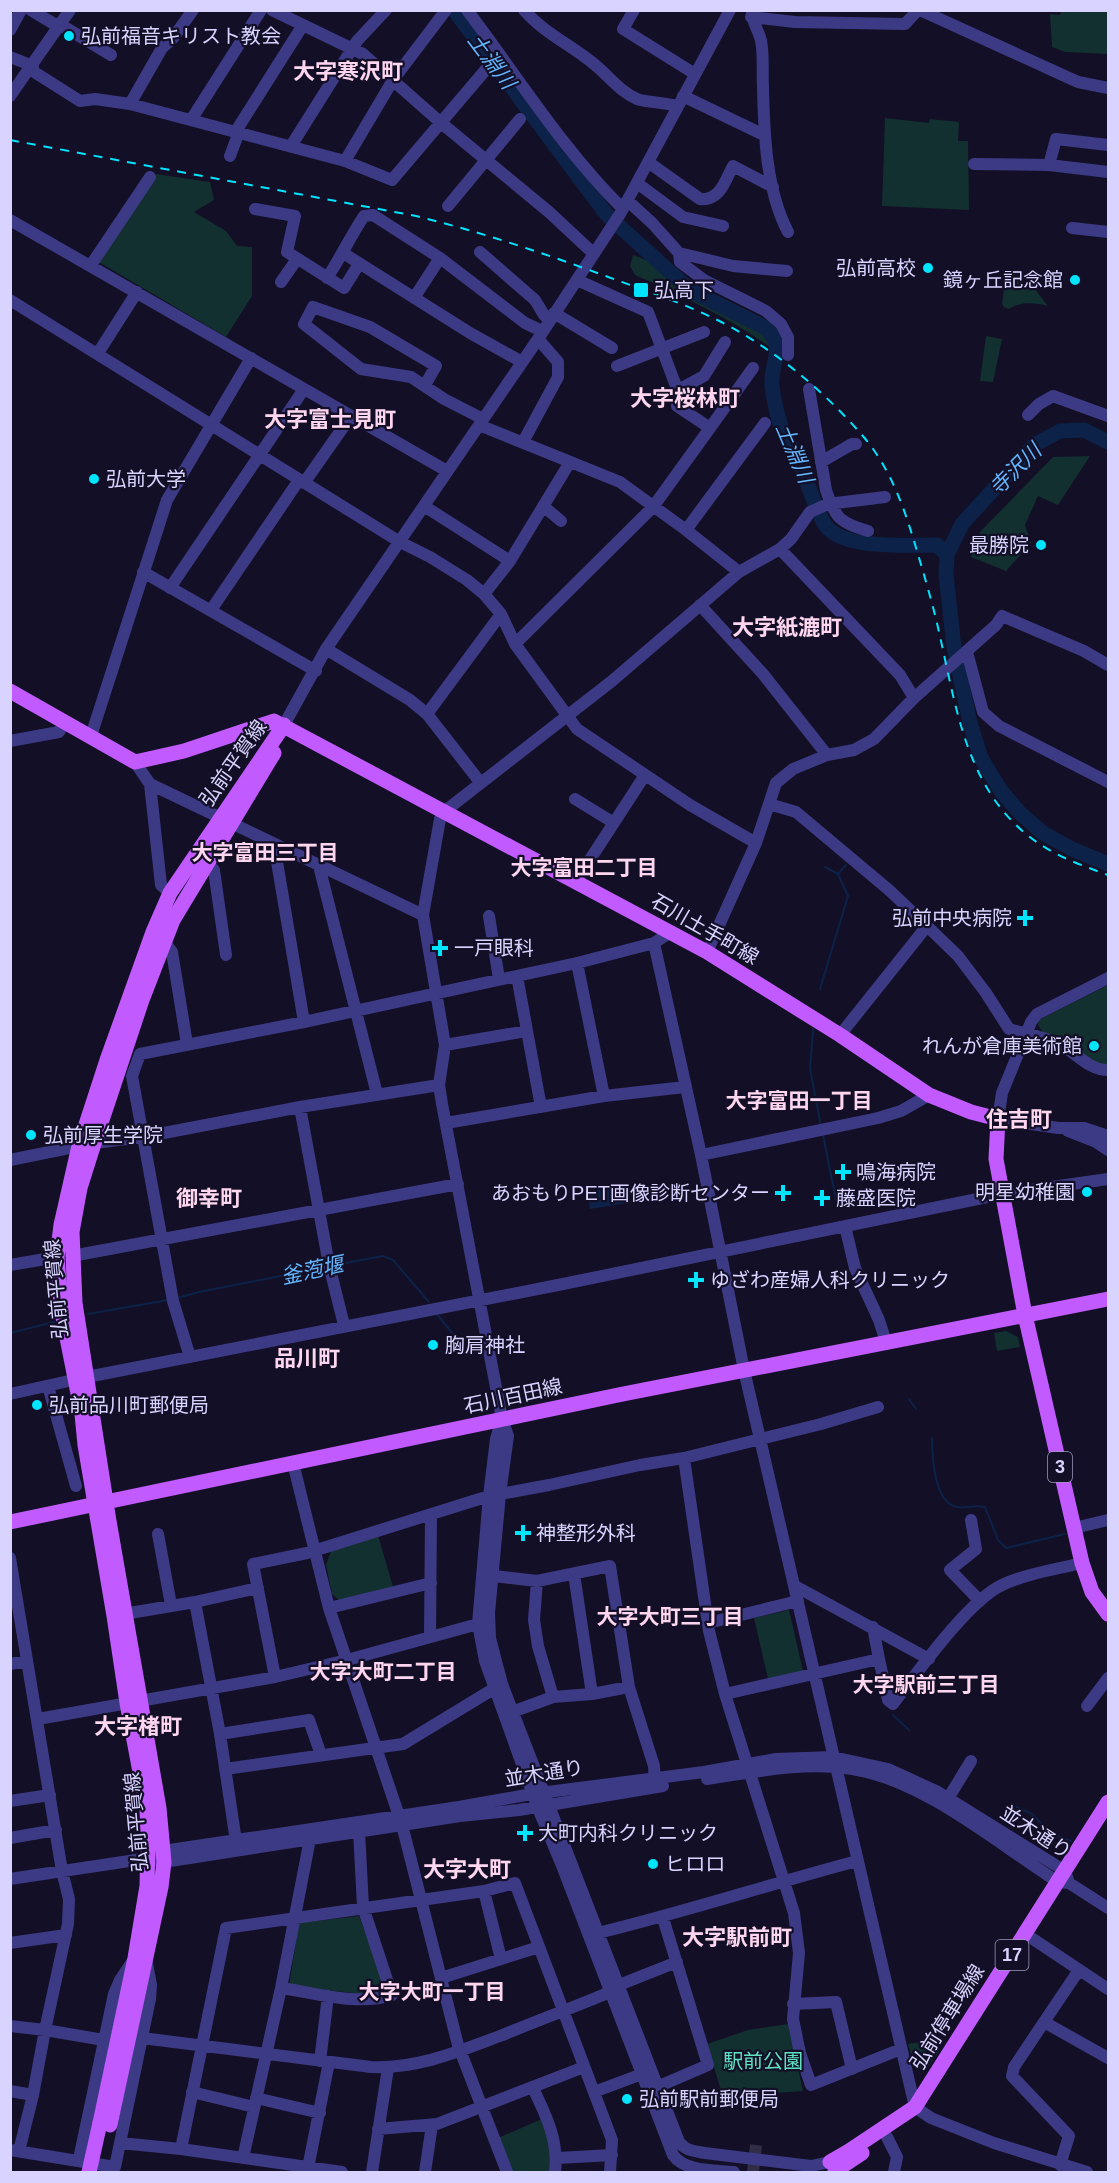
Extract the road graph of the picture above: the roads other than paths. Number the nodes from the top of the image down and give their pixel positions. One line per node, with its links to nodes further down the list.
1 (21, 10): 18 (street)
2 (31, 10): 17 (street)
3 (70, 10): 17 (street)
4 (193, 10): 29 (street)
5 (261, 10): 31 (street)
6 (272, 10): 14 (street)
7 (387, 10): 19 (street)
8 (446, 10): 25 (street)
9 (467, 10): 48 (street)
10 (524, 10): 28 (street)
11 (634, 10): 24 (street)
12 (730, 10): 24 (street)
13 (919, 10): 15 (street); 26 (street)
14 (291, 14): 16 (street)
15 (751, 14): 34 (street)
16 (303, 25): 19 (street); 33 (street)
17 (60, 26): 20 (street); 23 (street)
18 (10, 30)
19 (353, 48): 25 (street); 36 (street)
20 (111, 55)
21 (10, 57): 23 (street)
22 (488, 67): 32 (street)
23 (32, 68): 27 (street); 29 (street)
24 (695, 74): 28 (street)
25 (393, 80): 32 (street); 39 (street)
26 (1108, 88)
27 (10, 96)
28 (680, 101): 34 (street); 40 (street)
29 (130, 105): 31 (street)
30 (520, 119): 38 (street)
31 (191, 120): 33 (street)
32 (440, 122): 38 (street); 39 (street)
33 (238, 132): 36 (street); 37 (street)
34 (764, 135): 46 (street)
35 (1108, 145): 42 (street)
36 (291, 146): 39 (street)
37 (230, 156)
38 (487, 160): 47 (street); 58 (street)
39 (345, 161)
40 (648, 162): 45 (street); 46 (street)
41 (974, 164): 42 (street)
42 (1049, 165): 43 (street)
43 (1108, 172)
44 (150, 177): 62 (street)
45 (637, 183): 48 (street); 51 (street)
46 (773, 187): 53 (street)
47 (448, 206)
48 (623, 208): 57 (street); 58 (street)
49 (255, 209): 60 (street)
50 (10, 220): 62 (street)
51 (723, 226)
52 (1072, 228): 54 (street)
53 (788, 232)
54 (1108, 232)
55 (480, 252): 70 (street)
56 (343, 253): 59 (street); 61 (street); 64 (street)
57 (679, 253): 63 (street); 76 (street)
58 (594, 254): 65 (street)
59 (440, 258): 68 (street); 70 (street)
60 (297, 259): 64 (street); 66 (street)
61 (359, 264): 64 (street); 68 (street)
62 (91, 265): 67 (street)
63 (788, 271)
64 (327, 278)
65 (577, 280): 70 (street); 74 (street)
66 (281, 282)
67 (137, 292): 75 (street); 77 (street)
68 (414, 298): 78 (street)
69 (10, 300): 75 (street)
70 (546, 326): 73 (street); 78 (street); 92 (street)
71 (704, 332): 74 (street)
72 (725, 342): 83 (street)
73 (612, 348)
74 (662, 349): 79 (street); 83 (street)
75 (98, 354): 90 (street)
76 (788, 355)
77 (251, 358): 82 (street); 90 (street)
78 (522, 362): 88 (street)
79 (617, 366)
80 (753, 368): 91 (street)
81 (425, 385): 81 (street); 88 (street)
82 (304, 389): 86 (street); 94 (street)
83 (680, 389): 91 (street)
84 (809, 389): 96 (street)
85 (1028, 415): 87 (street)
86 (351, 416): 97 (street); 98 (street)
87 (1108, 416)
88 (481, 422): 92 (street); 97 (street)
89 (765, 423): 105 (street)
90 (212, 425): 94 (street); 110 (street)
91 (710, 428): 103 (street)
92 (523, 442): 95 (street)
93 (856, 444): 96 (street)
94 (259, 454): 98 (street); 112 (street)
95 (570, 462): 102 (street); 103 (street)
96 (821, 462): 100 (street)
97 (447, 471): 101 (street)
98 (302, 481): 107 (street); 115 (street)
99 (885, 497): 100 (street)
100 (829, 504): 106 (street); 108 (street)
101 (424, 506): 107 (street); 109 (street)
102 (543, 506): 104 (street); 109 (street)
103 (653, 507): 105 (street); 117 (street)
104 (561, 521)
105 (686, 530): 111 (street)
106 (868, 531)
107 (400, 542): 113 (street); 118 (street)
108 (780, 549): 111 (street); 123 (street)
109 (510, 561): 113 (street)
110 (143, 572): 112 (street); 128 (street)
111 (739, 572): 114 (street)
112 (170, 588): 115 (street)
113 (484, 594): 116 (street)
114 (700, 605): 125 (street); 130 (street)
115 (211, 610): 121 (street)
116 (501, 614): 117 (street); 124 (street)
117 (515, 644): 125 (street)
118 (326, 649): 121 (street); 124 (street)
119 (967, 652): 120 (street); 123 (street); 134 (street)
120 (1108, 665)
121 (316, 670): 127 (street)
122 (10, 691): 126 (main road)
123 (914, 698): 130 (street)
124 (427, 714): 133 (street)
125 (567, 716): 132 (street); 133 (street)
126 (65, 721): 128 (main road); 129 (street)
127 (284, 725): 131 (main road); 138 (main road, 石川土手町線); 139 (main road, 弘前平賀線)
128 (91, 736): 131 (main road)
129 (10, 741)
130 (827, 755): 137 (street)
131 (135, 762): 135 (street)
132 (645, 775): 140 (street); 141 (street)
133 (480, 782): 138 (street)
134 (1108, 783)
135 (150, 784): 139 (street); 146 (street)
136 (575, 799): 140 (street)
137 (769, 804): 141 (street); 149 (street)
138 (445, 811): 145 (main road, 石川土手町線); 147 (street)
139 (226, 821): 142 (street); 143 (main road, 弘前平賀線); 146 (main road, 弘前平賀線)
140 (614, 823): 145 (street)
141 (756, 843): 153 (street)
142 (274, 844): 144 (street); 161 (street)
143 (207, 863): 151 (main road, 弘前平賀線); 154 (street)
144 (319, 866): 147 (street); 160 (street)
145 (576, 881): 150 (main road, 石川土手町線)
146 (170, 893): 180 (main road, 弘前平賀線)
147 (423, 915): 159 (street)
148 (489, 916): 158 (street)
149 (927, 926): 163 (street); 164 (street)
150 (671, 932): 152 (street); 153 (main road, 石川土手町線)
151 (164, 941): 165 (street); 180 (main road, 弘前平賀線)
152 (654, 943): 155 (street); 169 (street)
153 (707, 952): 164 (main road, 石川土手町線)
154 (226, 955)
155 (577, 963): 156 (street); 172 (street)
156 (517, 976): 158 (street); 162 (street)
157 (1108, 978): 163 (street)
158 (499, 979): 159 (street)
159 (437, 993): 160 (street); 166 (street)
160 (357, 1010): 161 (street); 170 (street)
161 (304, 1022): 165 (street)
162 (527, 1031): 166 (street); 174 (street)
163 (1026, 1034): 167 (street); 175 (street)
164 (840, 1035): 171 (main road, 石川土手町線)
165 (187, 1044): 179 (street)
166 (445, 1045): 168 (street)
167 (1108, 1070)
168 (439, 1085): 170 (street); 176 (street)
169 (685, 1087): 172 (street); 182 (street)
170 (377, 1094): 173 (street)
171 (929, 1095): 175 (main road, 石川土手町線); 182 (street)
172 (604, 1096): 174 (street)
173 (300, 1107): 179 (street); 187 (street)
174 (541, 1107): 176 (street)
175 (998, 1119): 177 (street); 186 (main road)
176 (446, 1123): 185 (street)
177 (1059, 1128): 178 (street); 181 (street)
178 (1108, 1136)
179 (143, 1137): 180 (street); 189 (street)
180 (87, 1145): 183 (street); 191 (main road, 弘前平賀線)
181 (1108, 1149)
182 (701, 1155): 190 (street)
183 (10, 1161)
184 (1108, 1179): 186 (street)
185 (458, 1185): 187 (street); 194 (street)
186 (1002, 1194): 188 (street); 195 (main road)
187 (318, 1210): 189 (street); 196 (street)
188 (845, 1226): 190 (street); 197 (street)
189 (161, 1239): 191 (street); 198 (street)
190 (720, 1251): 194 (street); 199 (street)
191 (64, 1257): 192 (street); 200 (main road, 弘前平賀線)
192 (10, 1265)
193 (1108, 1299): 195 (main road, 石川百田線)
194 (478, 1300): 196 (street); 204 (street)
195 (1025, 1315): 197 (main road, 石川百田線); 215 (main road, 3)
196 (344, 1325): 198 (street)
197 (886, 1342): 199 (main road, 石川百田線)
198 (190, 1357): 200 (street)
199 (744, 1370): 204 (main road, 石川百田線); 205 (street)
200 (81, 1378): 201 (street); 210 (main road, 弘前平賀線)
201 (48, 1386): 202 (street); 208 (street)
202 (10, 1394)
203 (878, 1407): 205 (street)
204 (502, 1419): 207 (main road, 石川百田線); 209 (street)
205 (761, 1439): 206 (street); 224 (street)
206 (684, 1458): 209 (street); 234 (street)
207 (293, 1463): 210 (main road, 石川百田線); 217 (street)
208 (76, 1486)
209 (494, 1495): 211 (street); 221 (street)
210 (101, 1504): 214 (main road, 石川百田線); 233 (main road, 弘前平賀線)
211 (431, 1514): 217 (street); 223 (street)
212 (971, 1520): 227 (street)
213 (1108, 1520): 215 (street)
214 (10, 1522)
215 (1074, 1528): 219 (main road, 3)
216 (158, 1534): 230 (street)
217 (316, 1551): 225 (street); 231 (street)
218 (10, 1558): 228 (street)
219 (1082, 1563): 227 (street); 232 (main road, 3)
220 (574, 1574): 222 (street); 247 (street); 249 (street)
221 (488, 1575): 222 (street); 235 (street); 246 (street)
222 (537, 1581): 251 (street)
223 (431, 1583): 231 (street); 237 (street)
224 (795, 1586): 226 (street); 236 (street)
225 (258, 1588): 229 (street); 244 (street)
226 (798, 1601): 234 (street); 243 (street)
227 (980, 1601): 239 (street)
228 (14, 1602): 241 (street)
229 (195, 1602): 230 (street); 248 (street)
230 (171, 1605): 233 (street)
231 (329, 1608): 240 (street)
232 (1108, 1614)
233 (120, 1615): 252 (main road, 弘前平賀線)
234 (708, 1623): 250 (street)
235 (478, 1624): 237 (street); 246 (street)
236 (873, 1627): 238 (street); 239 (street)
237 (430, 1637): 240 (street)
238 (879, 1659): 239 (street); 243 (street)
239 (929, 1659)
240 (347, 1660): 244 (street); 257 (street)
241 (27, 1661): 242 (street); 255 (street)
242 (10, 1664)
243 (814, 1674): 250 (street); 260 (street)
244 (274, 1677): 248 (street)
245 (1108, 1678): 253 (street)
246 (498, 1686): 254 (street); 257 (street); 265 (street)
247 (629, 1687): 249 (street); 263 (street)
248 (211, 1688): 252 (street); 256 (street)
249 (592, 1694): 251 (street)
250 (725, 1695): 261 (street)
251 (553, 1697): 254 (street)
252 (133, 1702): 255 (street); 276 (main road, 弘前平賀線)
253 (1088, 1706)
254 (512, 1712): 265 (street)
255 (38, 1719): 264 (street)
256 (220, 1734): 258 (street); 262 (street)
257 (375, 1748): 258 (street); 269 (street)
258 (321, 1755): 262 (street)
259 (971, 1761): 267 (street)
260 (834, 1762): 261 (street, 並木通り); 267 (street, 並木通り); 277 (street)
261 (748, 1768): 263 (street, 並木通り); 281 (street)
262 (225, 1770): 275 (street)
263 (655, 1783): 265 (street, 並木通り)
264 (50, 1795): 266 (street); 271 (street)
265 (541, 1799): 269 (street, 並木通り); 288 (street); 299 (street)
266 (10, 1801)
267 (946, 1802): 280 (street, 並木通り)
268 (1108, 1802): 280 (main road, 弘前停車場線 / 17)
269 (400, 1820): 272 (street, 並木通り); 273 (street, 並木通り); 283 (street)
270 (1108, 1821): 280 (main road, 弘前停車場線 / 17)
271 (56, 1830): 274 (street); 278 (street)
272 (359, 1831): 273 (street, 並木通り); 284 (street)
273 (309, 1835): 275 (street, 並木通り); 286 (street)
274 (10, 1838)
275 (237, 1845): 276 (street, 並木通り)
276 (158, 1857): 278 (street, 並木通り); 293 (main road, 弘前平賀線)
277 (857, 1861): 281 (street); 310 (street)
278 (62, 1871): 279 (street, 並木通り); 289 (street)
279 (10, 1879)
280 (1064, 1879): 285 (street, 並木通り); 290 (main road, 弘前停車場線 / 17); 327 (main road, 弘前停車場線 / 17)
281 (783, 1880): 287 (street); 302 (street)
282 (484, 1891): 283 (street); 292 (street); 294 (street)
283 (421, 1900): 284 (street); 297 (street)
284 (363, 1907): 286 (street); 301 (street)
285 (1108, 1908)
286 (294, 1918): 298 (street); 309 (street)
287 (663, 1918): 288 (street); 295 (street)
288 (598, 1933): 299 (street)
289 (66, 1935): 291 (street); 306 (street)
290 (1033, 1939): 296 (street); 327 (main road, 弘前停車場線 / 17)
291 (10, 1943)
292 (539, 1947): 294 (street); 303 (street)
293 (140, 1958): 307 (street); 308 (street); 329 (main road, 弘前平賀線)
294 (501, 1959): 297 (street)
295 (677, 1962): 299 (street); 319 (street)
296 (1079, 1970): 300 (street); 304 (street)
297 (441, 1978): 311 (street)
298 (281, 1988): 301 (street); 312 (street)
299 (614, 1989): 303 (street); 318 (street); 319 (street)
300 (1108, 1989)
301 (328, 1996): 314 (street)
302 (794, 2004): 317 (street); 317 (street)
303 (564, 2011): 311 (street); 315 (street)
304 (1044, 2022): 313 (street); 340 (street)
305 (10, 2026): 306 (street)
306 (45, 2030): 308 (street); 324 (street)
307 (142, 2038): 309 (street); 333 (street)
308 (104, 2040): 339 (street)
309 (201, 2046): 312 (street); 322 (street)
310 (901, 2049): 317 (street); 327 (street)
311 (460, 2051): 316 (street); 326 (street)
312 (266, 2054): 314 (street); 325 (street)
313 (1108, 2058)
314 (325, 2062): 316 (street); 328 (street)
315 (585, 2067): 320 (street); 323 (street)
316 (388, 2068): 331 (street)
317 (852, 2069)
318 (642, 2074): 323 (street); 352 (street)
319 (657, 2086): 343 (street)
320 (533, 2088): 326 (street); 338 (street)
321 (10, 2091): 324 (street)
322 (192, 2092): 325 (street); 334 (street)
323 (594, 2092): 336 (street)
324 (33, 2095): 335 (street)
325 (255, 2103): 328 (street); 337 (street)
326 (481, 2108): 330 (street); 349 (street)
327 (918, 2109): 332 (main road, 弘前停車場線 / 17); 340 (street); 343 (main road, 弘前停車場線 / 17)
328 (320, 2113): 342 (street)
329 (105, 2124): 344 (main road, 弘前平賀線, bridge); 345 (main road, 弘前平賀線)
330 (432, 2125): 331 (street); 348 (street)
331 (378, 2129): 347 (street)
332 (887, 2137): 343 (main road, 弘前停車場線 / 17); 353 (street)
333 (120, 2143): 334 (street); 339 (street)
334 (181, 2149): 337 (street)
335 (15, 2150): 339 (street)
336 (612, 2155): 338 (street); 351 (street)
337 (243, 2158): 341 (street)
338 (557, 2158): 350 (street)
339 (80, 2160)
340 (1060, 2165): 354 (street)
341 (267, 2167): 342 (street)
342 (308, 2168): 346 (street)
343 (832, 2169)
344 (89, 2172)
345 (100, 2172)
346 (342, 2172)
347 (372, 2172)
348 (425, 2172)
349 (507, 2172)
350 (555, 2172)
351 (610, 2172)
352 (734, 2172)
353 (894, 2172)
354 (1087, 2172)

